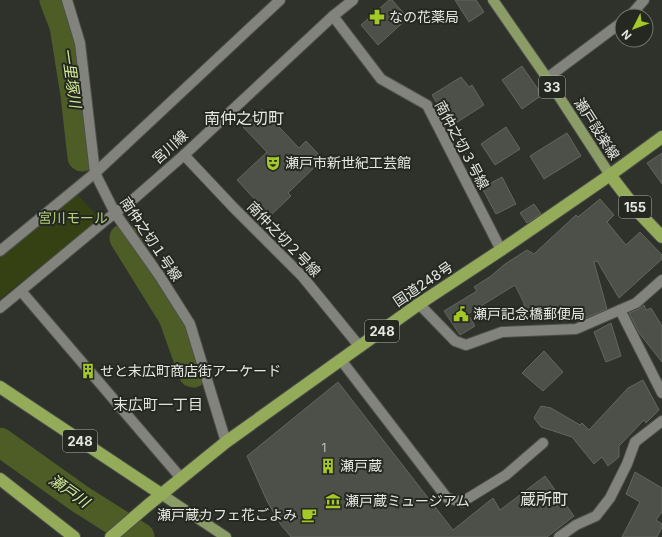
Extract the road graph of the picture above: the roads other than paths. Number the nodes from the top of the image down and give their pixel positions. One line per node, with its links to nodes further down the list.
1 (67, 0): 12 (street, 南仲之切１号線)
2 (280, 0): 12 (street)
3 (353, 0): 7 (street, 宮川線)
4 (493, 0): 9 (main road, 瀬戸設楽線 / 33)
5 (644, 0): 6 (street)
6 (637, 8)
7 (333, 16): 11 (street, 宮川線); 16 (street, 南仲之切３号線)
8 (614, 28): 9 (street)
9 (547, 78): 13 (main road, 瀬戸設楽線 / 33)
10 (662, 137): 13 (highway, 国道248号)
11 (184, 155): 14 (street, 宮川線); 23 (street, 南仲之切２号線)
12 (95, 173): 14 (street, 南仲之切１号線); 17 (street)
13 (610, 175): 15 (highway, 155); 16 (highway, 国道248号 / 248)
14 (115, 213): 19 (street, 宮川線); 28 (street, 南仲之切１号線)
15 (662, 237)
16 (501, 250): 20 (highway, 国道248号 / 248)
17 (0, 251)
18 (662, 280): 22 (street)
19 (21, 291): 21 (street, 宮川線); 30 (street)
20 (419, 304): 22 (street); 23 (highway, 国道248号 / 248)
21 (0, 308)
22 (620, 310): 26 (street)
23 (360, 347): 24 (highway, 国道248号 / 248)
24 (341, 360): 28 (highway, 国道248号 / 248); 29 (street)
25 (0, 387): 32 (highway, 248)
26 (662, 393)
27 (660, 426): 36 (street)
28 (226, 442): 30 (highway, 国道248号 / 248)
29 (543, 443)
30 (181, 478): 32 (highway, 国道248号 / 248)
31 (0, 479): 33 (highway)
32 (161, 494): 34 (highway, 国道248号 / 248); 35 (main road)
33 (74, 537)
34 (111, 537)
35 (226, 537)
36 (559, 537)

